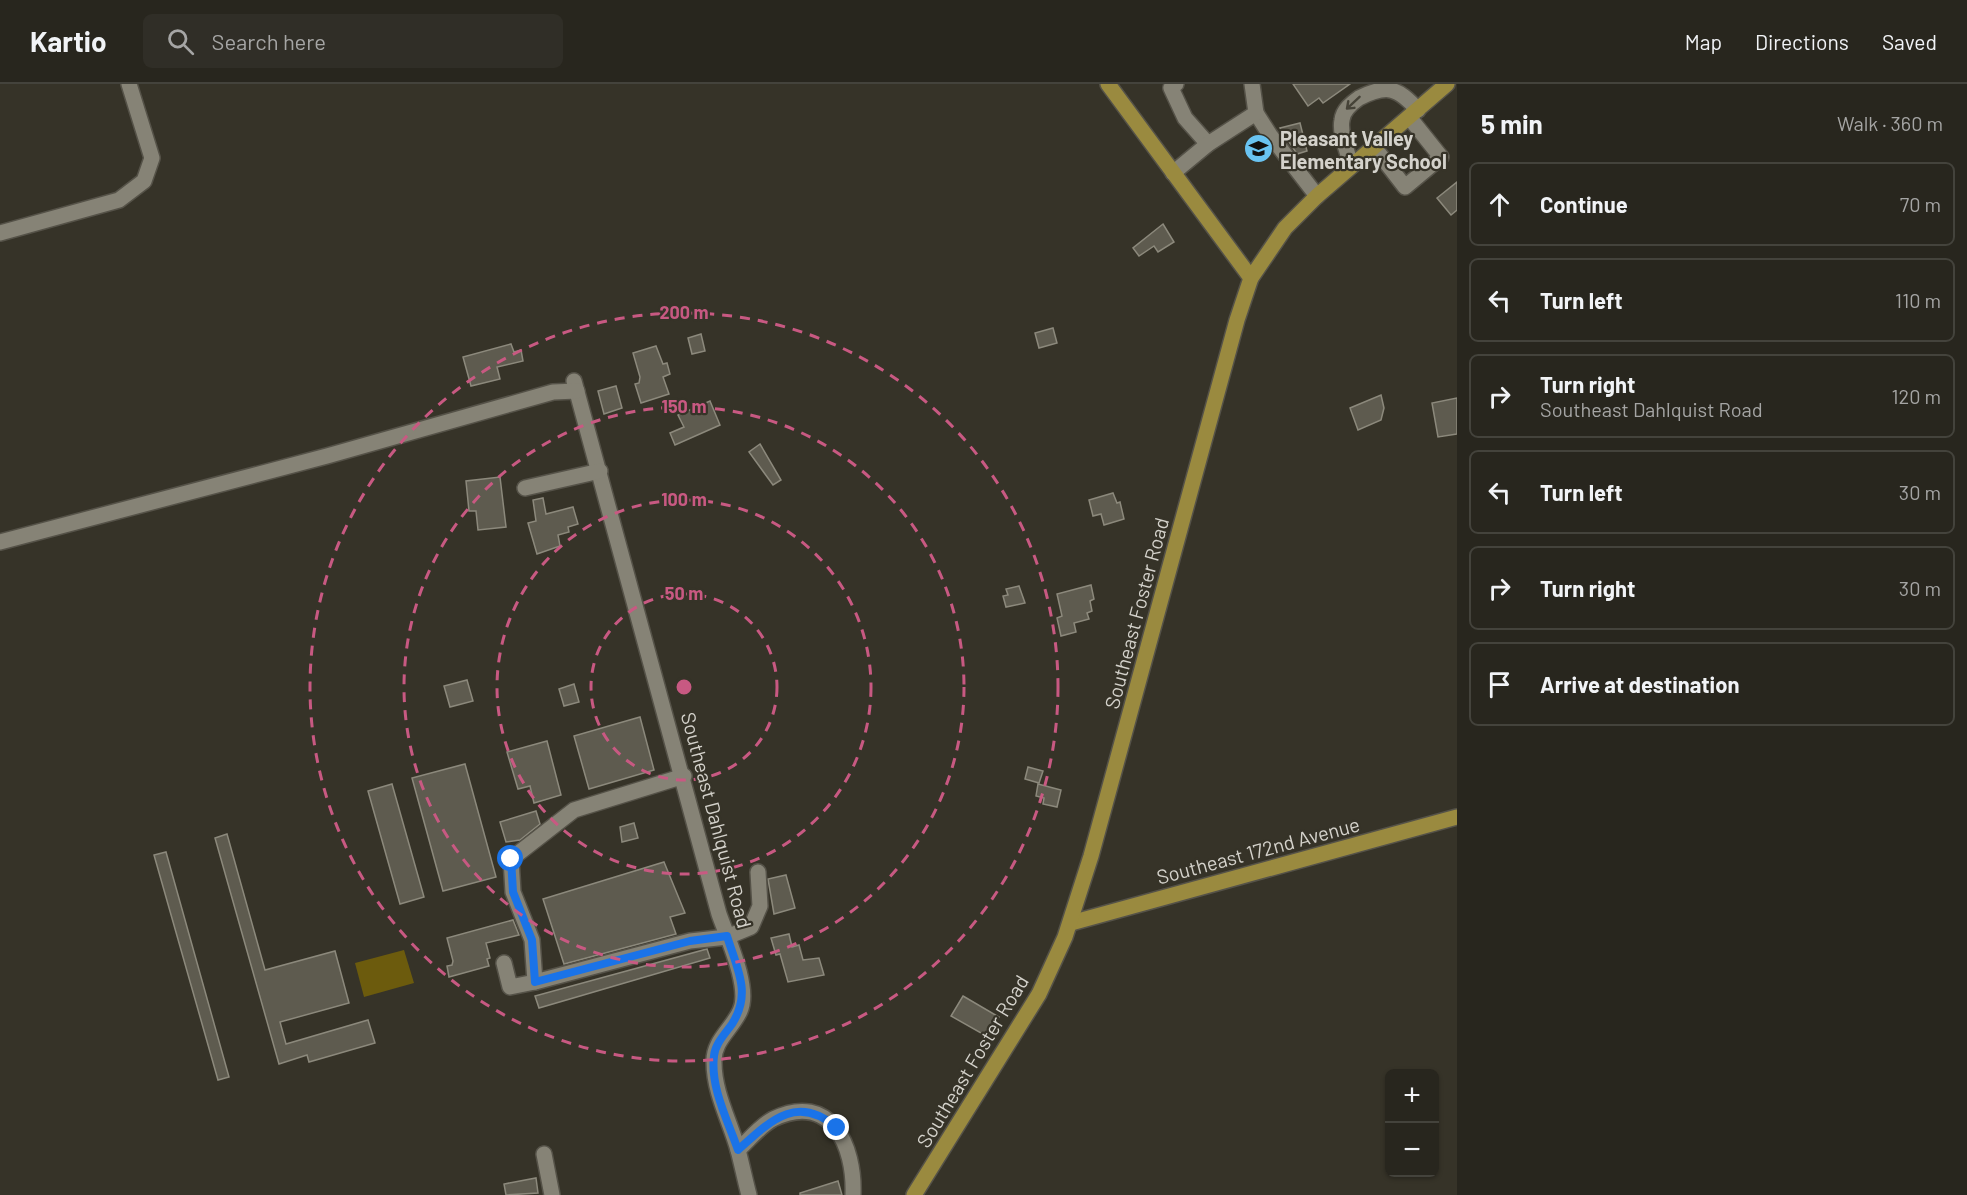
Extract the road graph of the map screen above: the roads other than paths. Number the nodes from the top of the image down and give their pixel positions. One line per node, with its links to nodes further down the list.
1 (129, 84): 13 (street)
2 (1108, 84): 11 (main road)
3 (1176, 84): 8 (street)
4 (1252, 84): 6 (street)
5 (1447, 84): 7 (main road, Southeast Foster Road)
6 (1256, 113): 8 (street); 12 (street)
7 (1413, 113): 9 (main road, Southeast Foster Road); 9 (street); 10 (street, one-way to 10)
8 (1208, 144): 11 (street)
9 (1374, 147): 10 (main road, Southeast Foster Road)
10 (1351, 166): 12 (main road, Southeast Foster Road)
11 (1173, 173): 14 (main road)
12 (1317, 196): 14 (main road, Southeast Foster Road)
13 (0, 233)
14 (1251, 278): 21 (main road, Southeast Foster Road)
15 (600, 471): 16 (street); 17 (street, Southeast Dahlquist Road); 18 (street, Southeast Dahlquist Road)
16 (525, 489)
17 (0, 542)
18 (684, 776): 22 (street, Southeast Dahlquist Road); 24 (street)
19 (1457, 817): 21 (main road, Southeast 172nd Avenue)
20 (758, 872): 22 (street)
21 (1071, 923): 30 (main road, Southeast Foster Road)
22 (727, 936): 24 (street); 25 (street, Southeast Dahlquist Road)
23 (504, 963): 24 (street)
24 (535, 982)
25 (738, 1150): 28 (street, Southeast Dahlquist Road); 29 (street)
26 (544, 1154): 27 (street)
27 (552, 1195)
28 (749, 1195)
29 (853, 1195)
30 (914, 1195)

